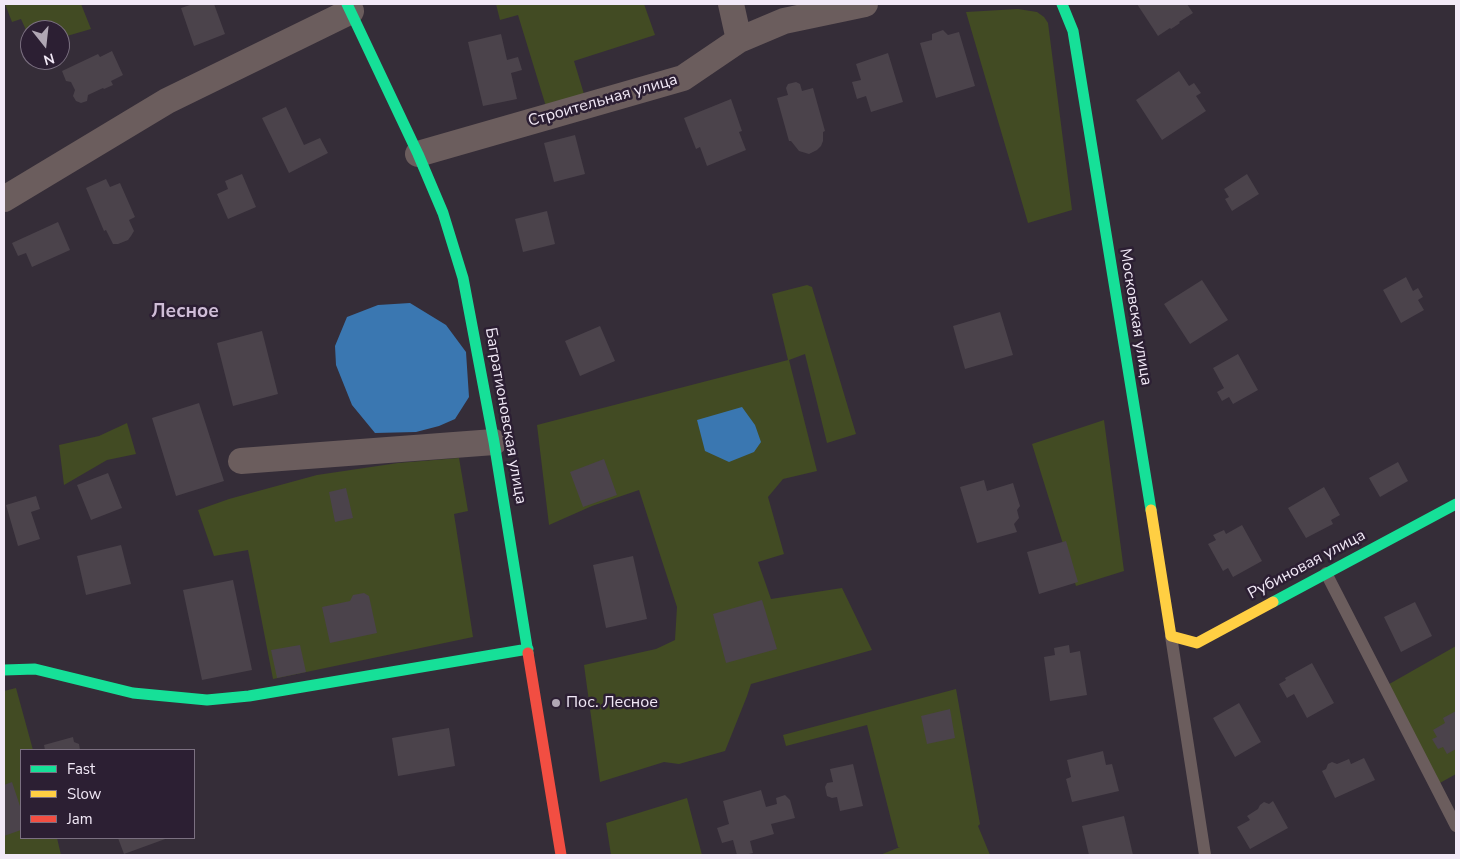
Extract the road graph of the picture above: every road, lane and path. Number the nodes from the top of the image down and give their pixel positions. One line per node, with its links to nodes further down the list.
1 (731, 4): 5 (street)
2 (865, 4): 5 (street, Строительная улица)
3 (1062, 4): 12 (street, Московская улица)
4 (349, 7): 6 (street, Багратионовская улица); 7 (street)
5 (739, 40): 6 (street, Строительная улица)
6 (418, 154): 8 (street, Багратионовская улица)
7 (4, 199)
8 (494, 442): 9 (street); 13 (street, Багратионовская улица)
9 (241, 461)
10 (1456, 504): 11 (street, Рубиновая улица)
11 (1326, 573): 12 (street, Рубиновая улица); 15 (lane)
12 (1171, 636): 17 (lane)
13 (528, 649): 14 (street); 16 (street, Багратионовская улица)
14 (4, 670)
15 (1456, 826)
16 (561, 855)
17 (1205, 855)

